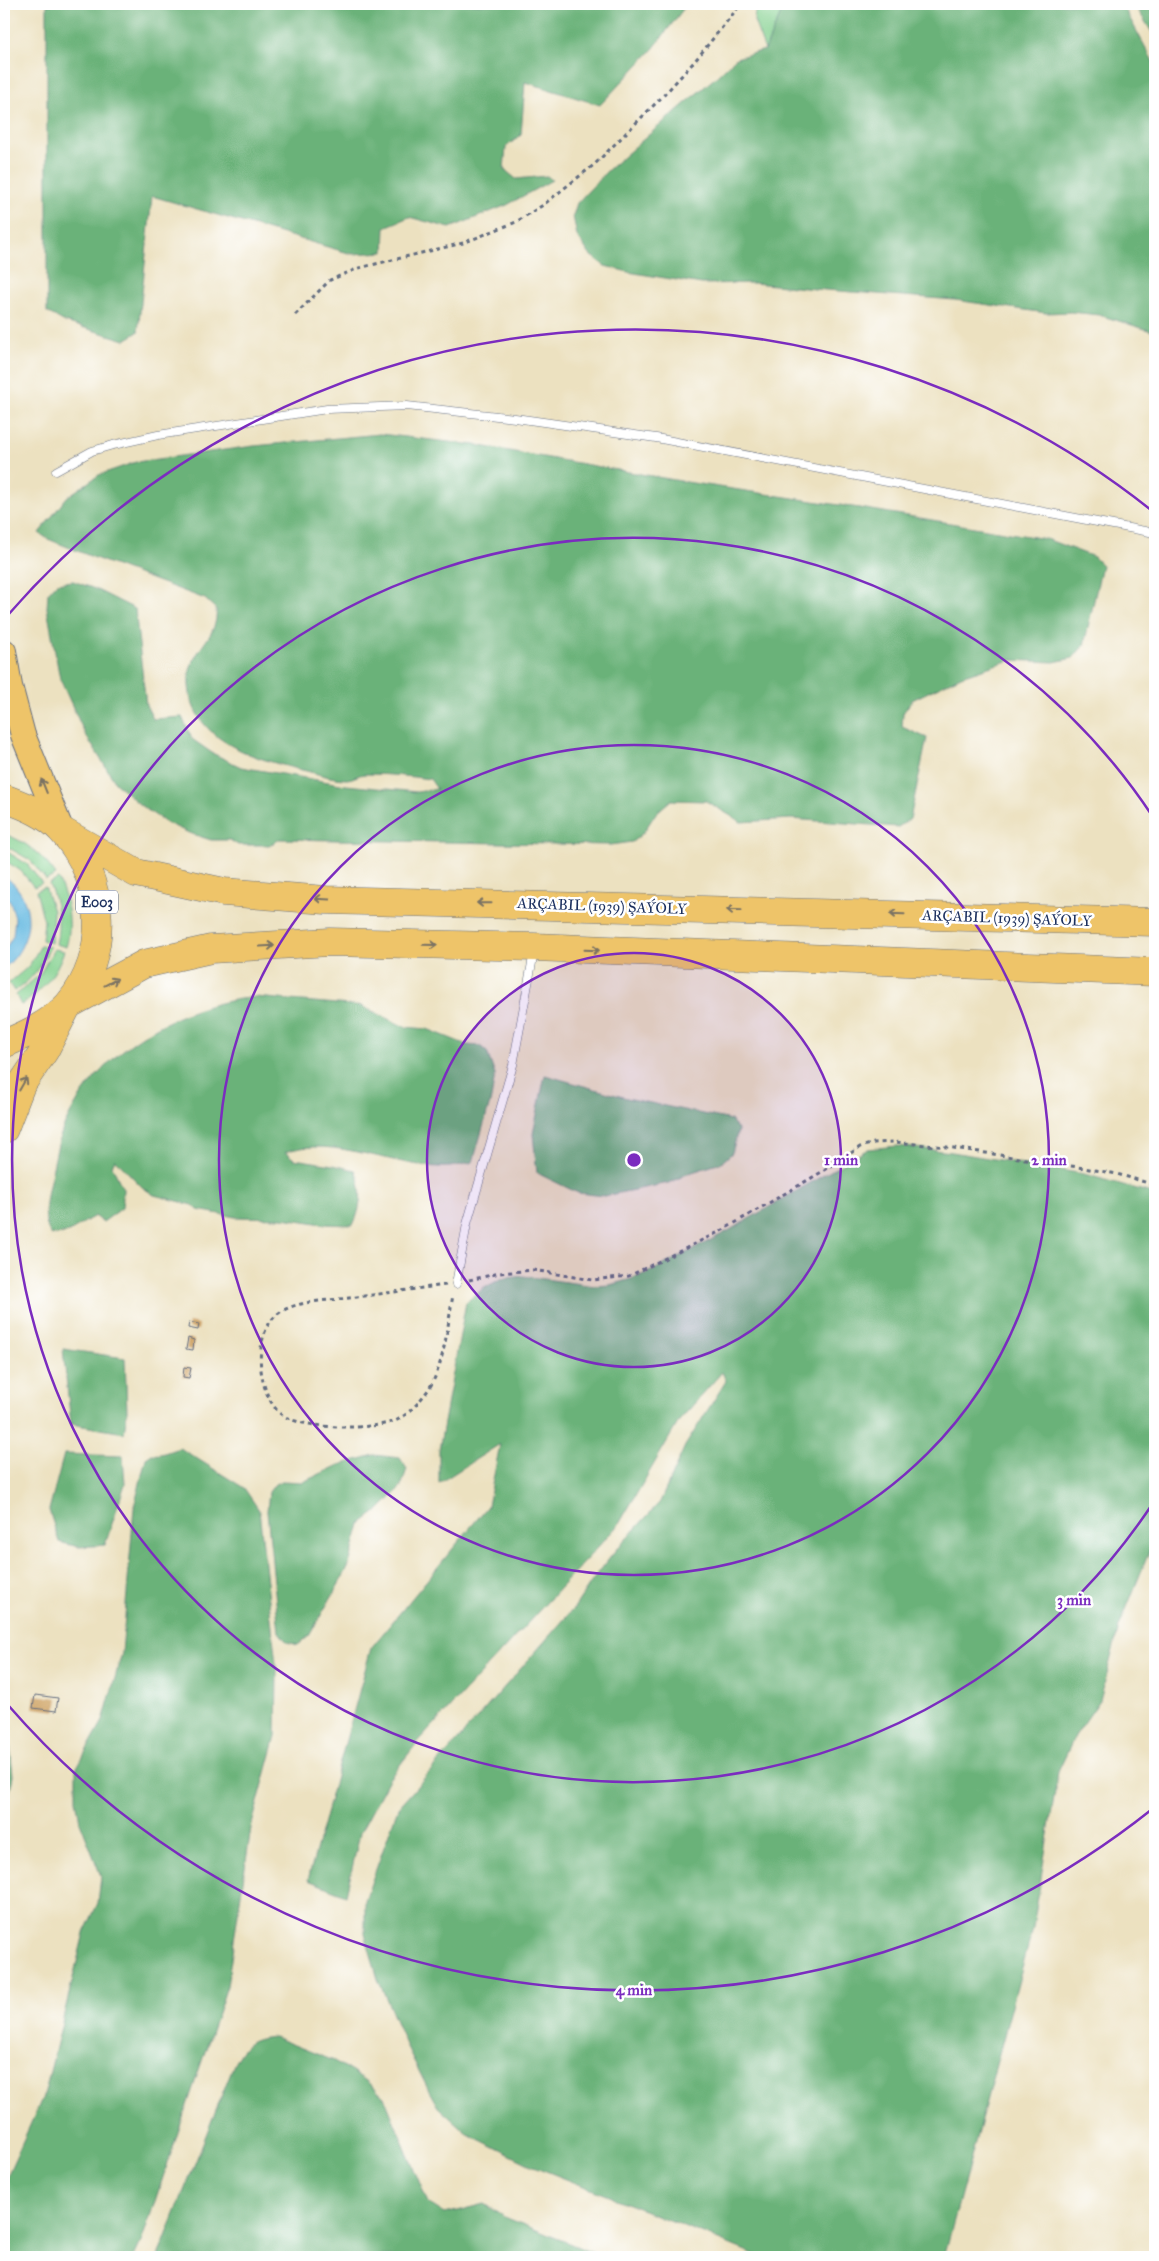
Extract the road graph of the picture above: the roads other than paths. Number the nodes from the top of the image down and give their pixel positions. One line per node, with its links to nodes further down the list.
1 (56, 471): 2 (lane)
2 (1155, 533)
3 (4, 650): 5 (main road, one-way to 3)
4 (4, 798): 5 (highway, E003)
5 (62, 831): 6 (highway, ARÇABIL (1939) ŞAÝOLY, one-way to 5); 9 (highway, E003)
6 (1155, 922)
7 (534, 947): 8 (highway, one-way to 8); 9 (highway, one-way to 7); 12 (lane)
8 (1155, 972)
9 (68, 1005): 10 (highway, E003); 11 (highway, one-way to 9)
10 (4, 1044)
11 (4, 1129)
12 (456, 1284)

